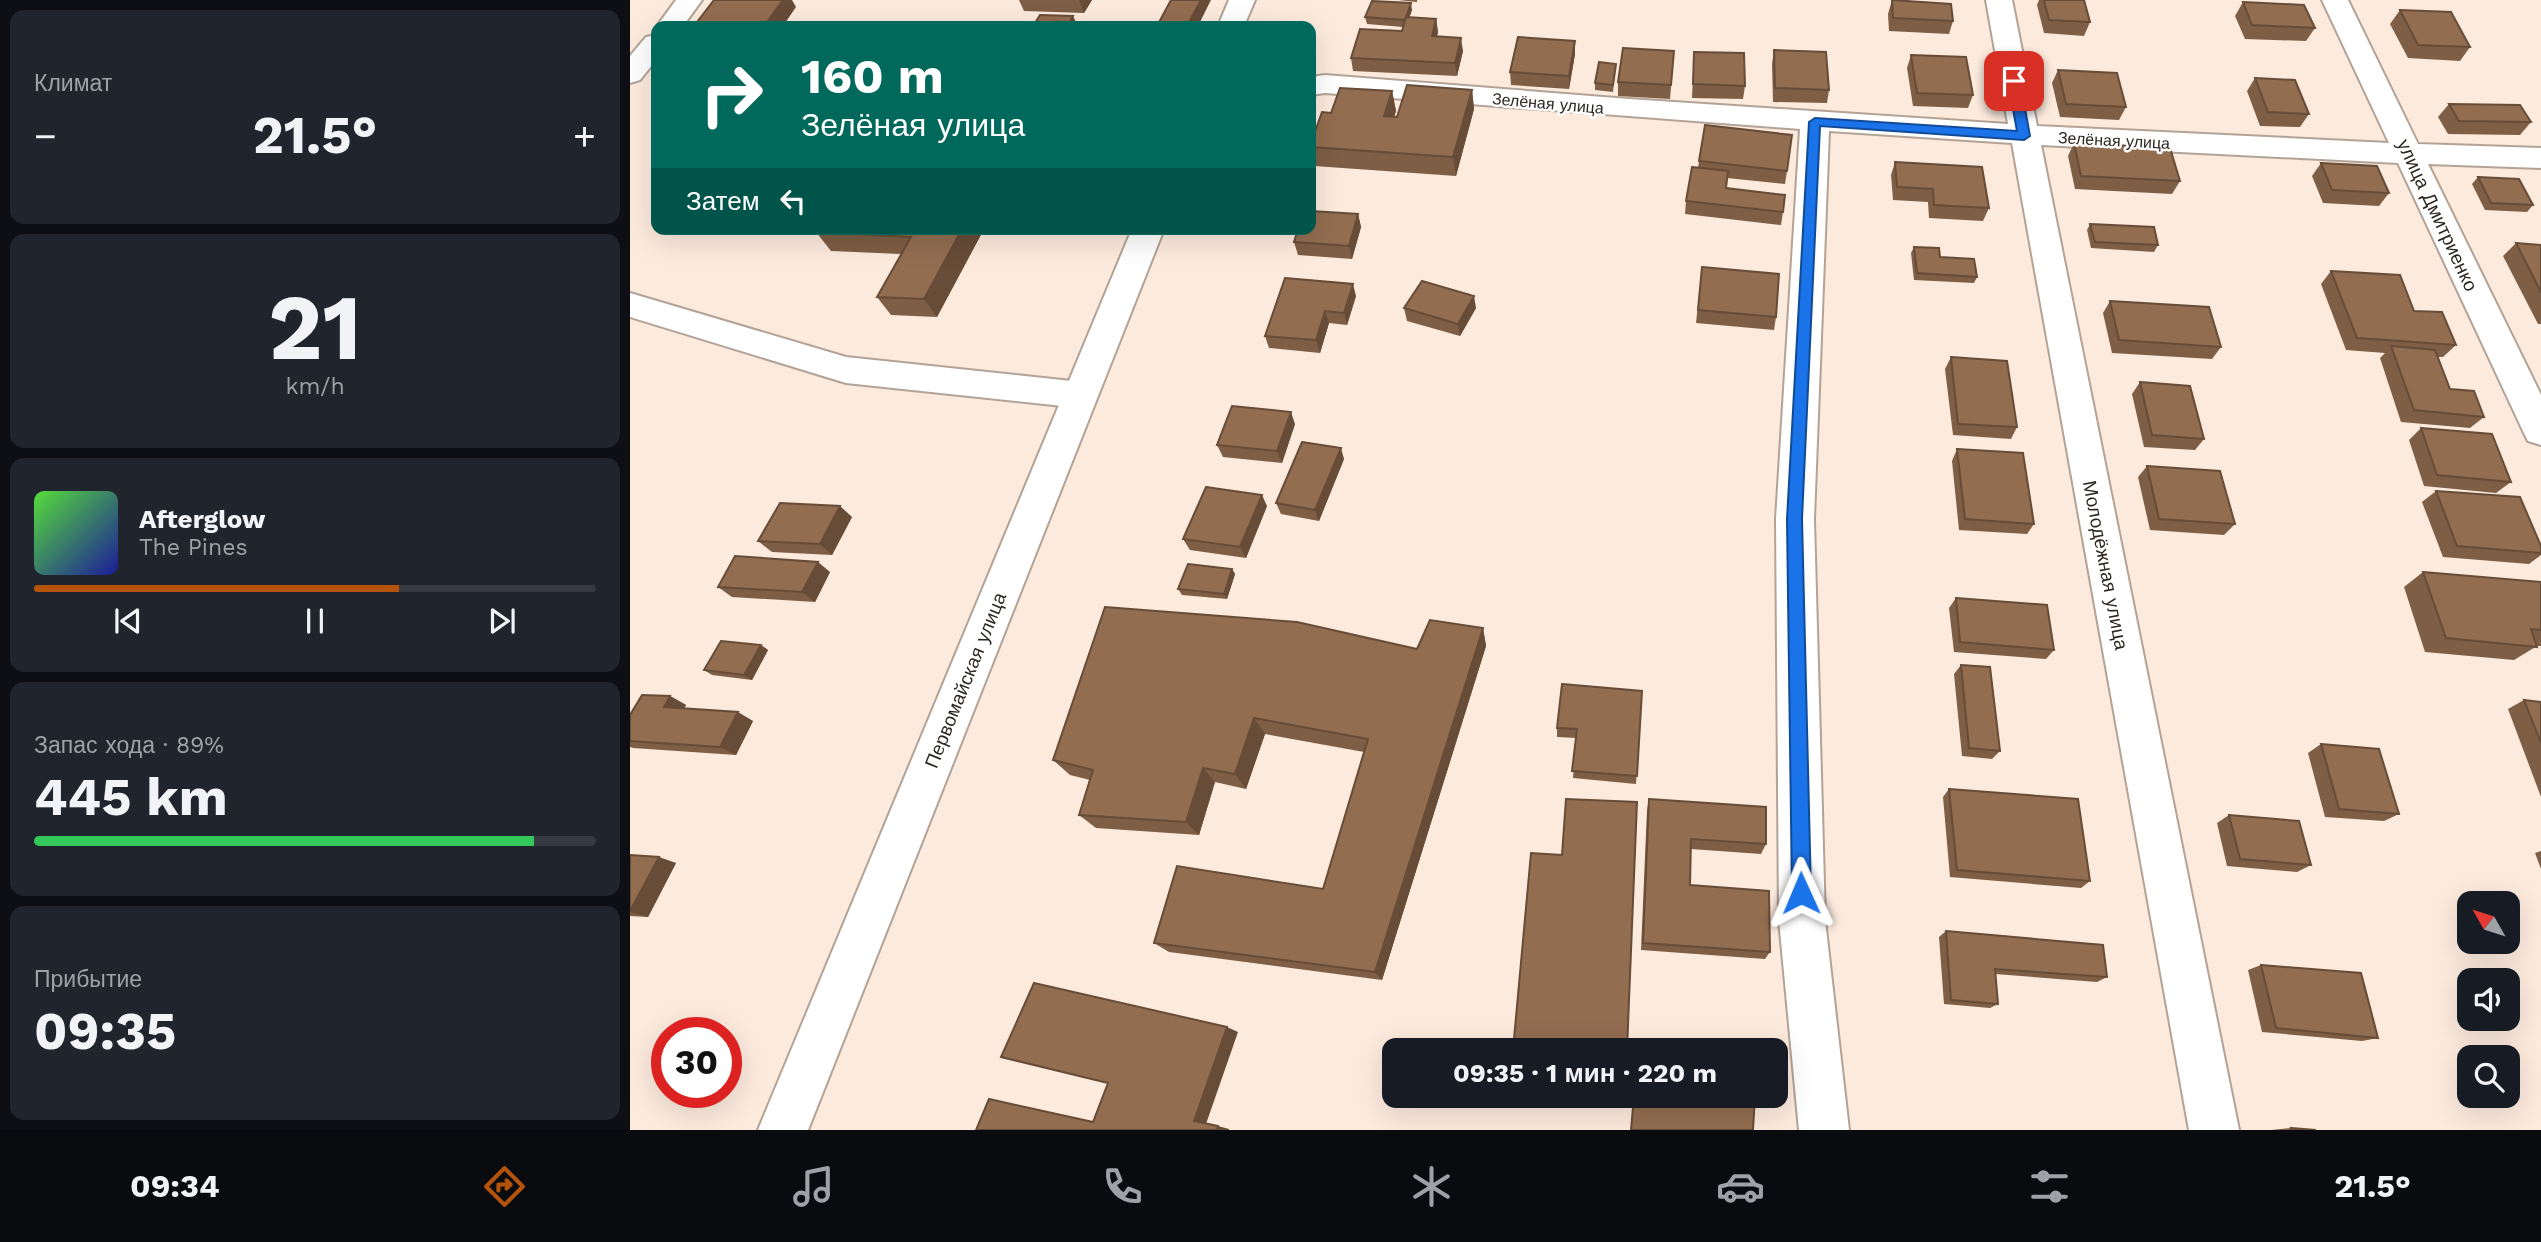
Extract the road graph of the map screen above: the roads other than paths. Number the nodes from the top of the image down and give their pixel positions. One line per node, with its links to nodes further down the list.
1 (1242, 0): 4 (street)
2 (1999, 0): 9 (street, Молодёжная улица)
3 (2335, 0): 10 (street, улица Дмитриенко)
4 (1233, 21)
5 (651, 49): 6 (street)
6 (630, 74)
7 (1316, 85): 8 (street, Зелёная улица)
8 (1815, 122): 9 (street, Зелёная улица); 17 (street)
9 (2024, 136): 10 (street, Зелёная улица); 18 (street, Молодёжная улица)
10 (2409, 154): 11 (street, Зелёная улица); 15 (street, улица Дмитриенко)
11 (2541, 158)
12 (1146, 235): 14 (street, Первомайская улица)
13 (630, 305): 14 (street)
14 (1081, 395): 16 (street, Первомайская улица)
15 (2541, 431)
16 (783, 1130)
17 (1824, 1130)
18 (2214, 1130)

